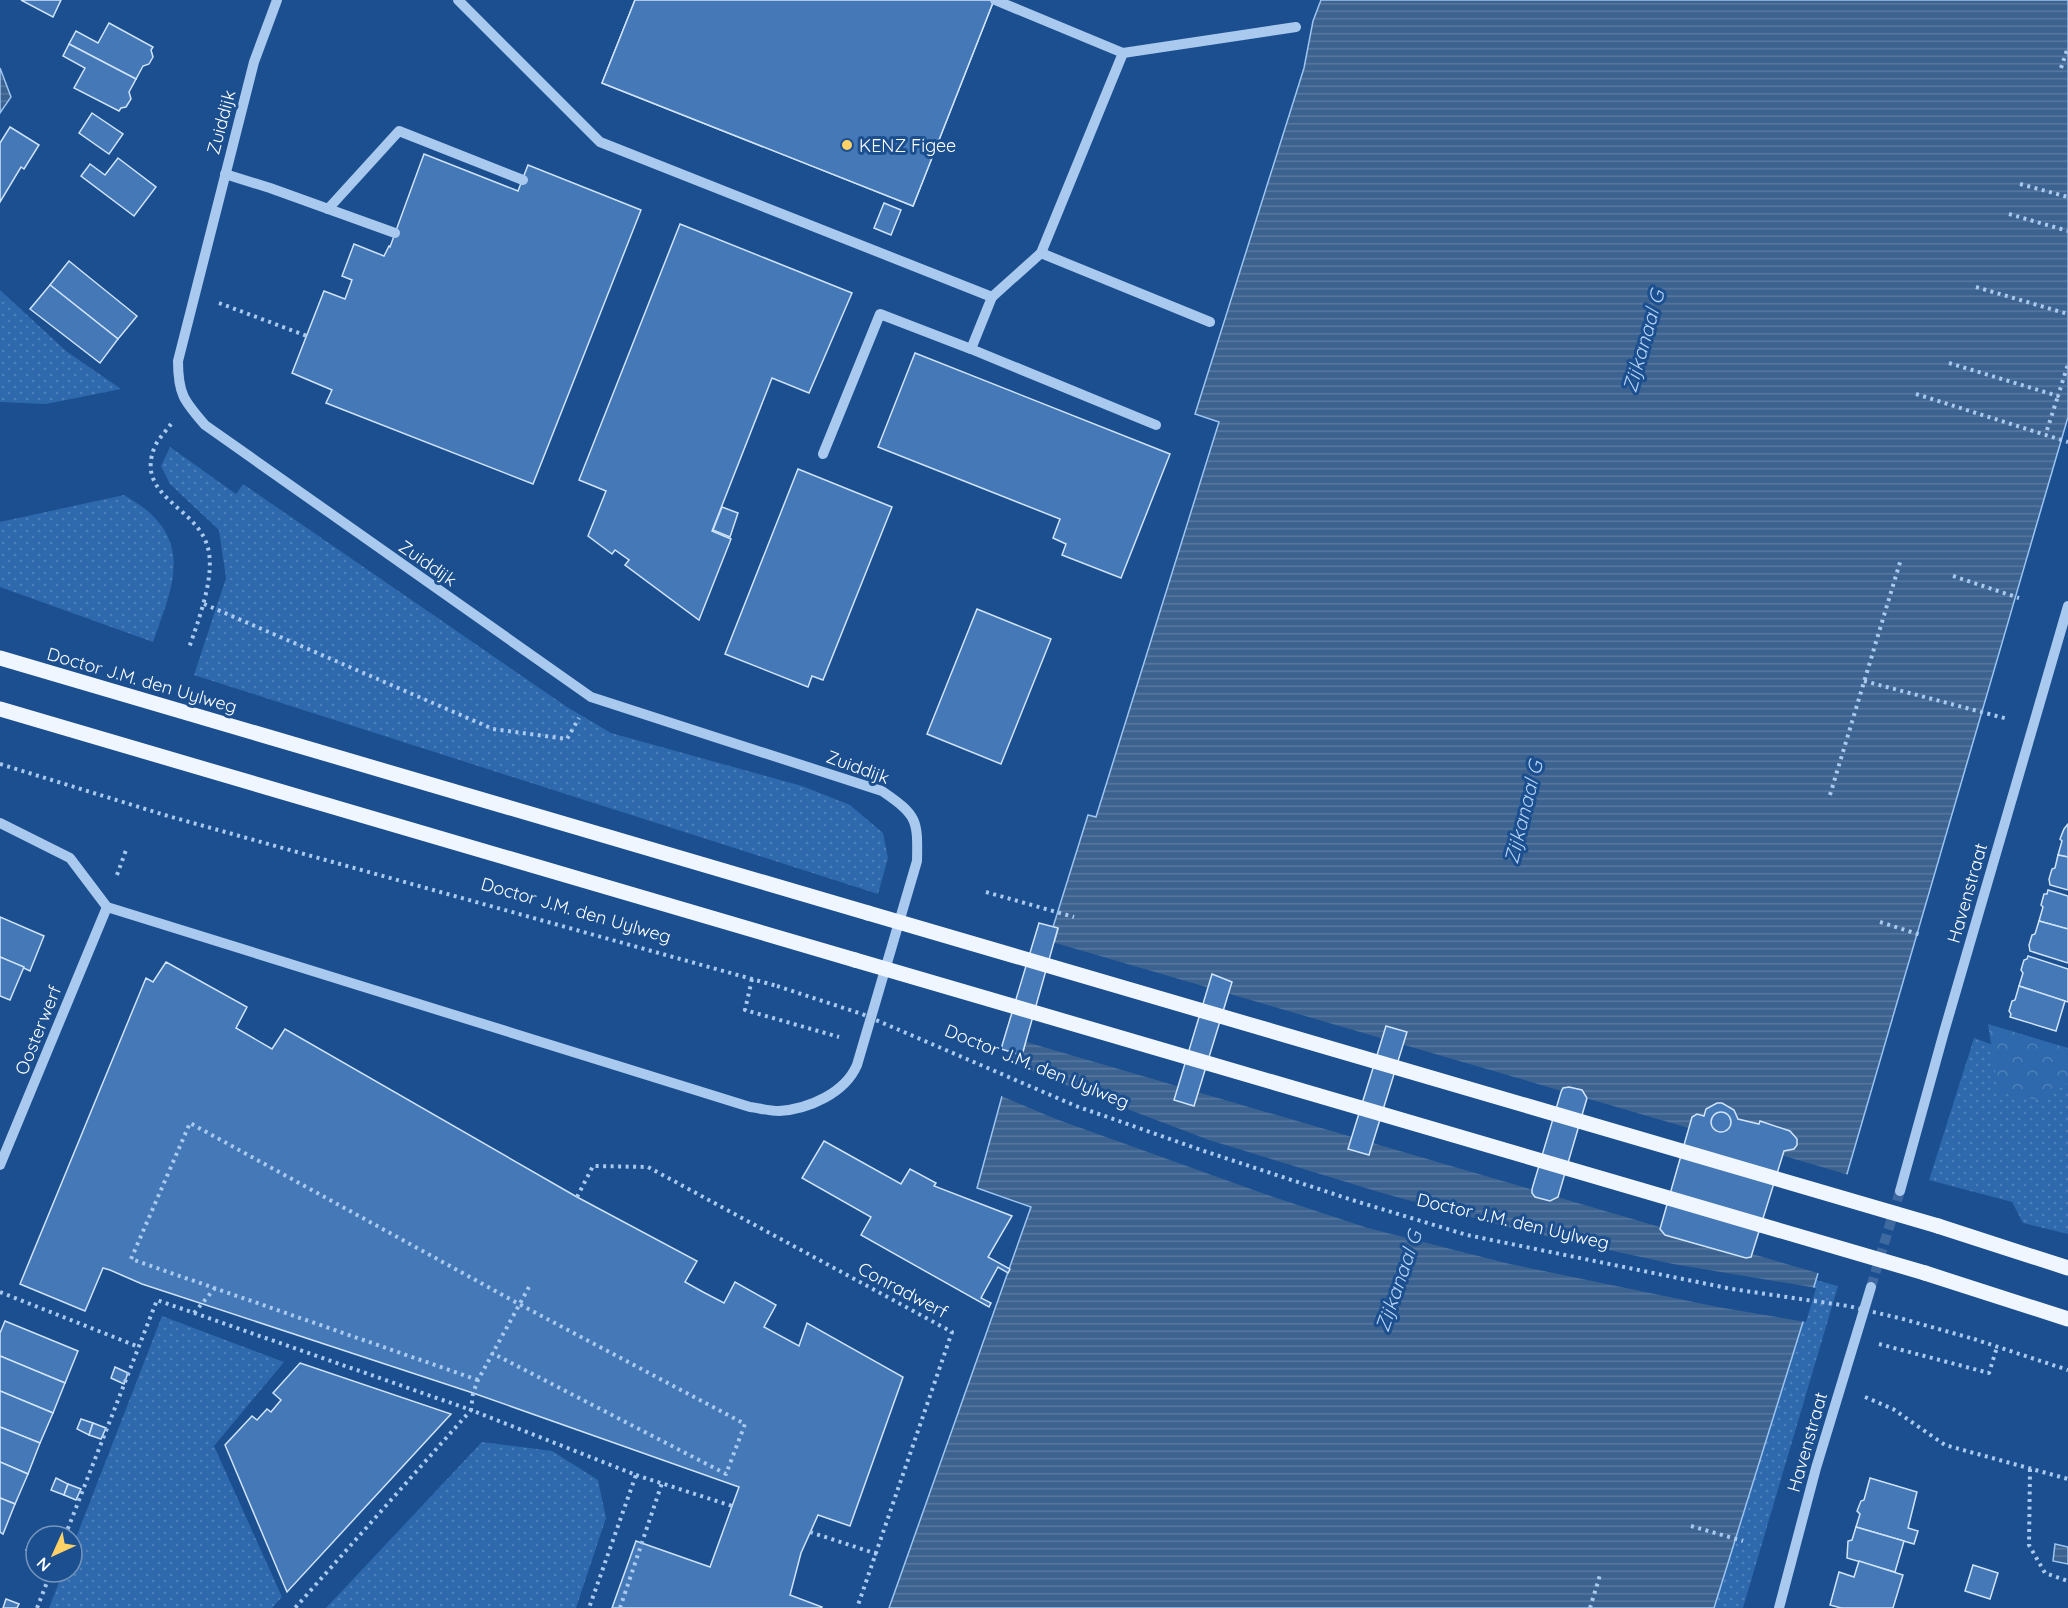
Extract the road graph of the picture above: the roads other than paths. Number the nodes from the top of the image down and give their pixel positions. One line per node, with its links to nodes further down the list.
1 (277, 0): 6 (street, Zuiddijk)
2 (458, 0): 11 (street)
3 (995, 0): 5 (street)
4 (1296, 27): 5 (street)
5 (1123, 53): 10 (street)
6 (225, 174): 8 (street); 20 (street, Zuiddijk)
7 (523, 180): 8 (street)
8 (328, 209): 9 (street)
9 (395, 233)
10 (1041, 253): 11 (street); 12 (street)
11 (992, 297): 13 (street)
12 (1210, 322)
13 (971, 349): 14 (street); 15 (street)
14 (1156, 425)
15 (823, 454)
16 (2068, 606): 22 (street, Havenstraat)
17 (0, 658): 23 (main road, Doctor J.M. den Uylweg, bridge)
18 (0, 710): 25 (main road, Doctor J.M. den Uylweg, bridge)
19 (0, 823): 20 (street)
20 (107, 907): 21 (street, Oosterwerf)
21 (0, 1165)
22 (1900, 1191)
23 (2068, 1268)
24 (1871, 1287): 26 (street, Havenstraat)
25 (2068, 1319)
26 (1779, 1608)

